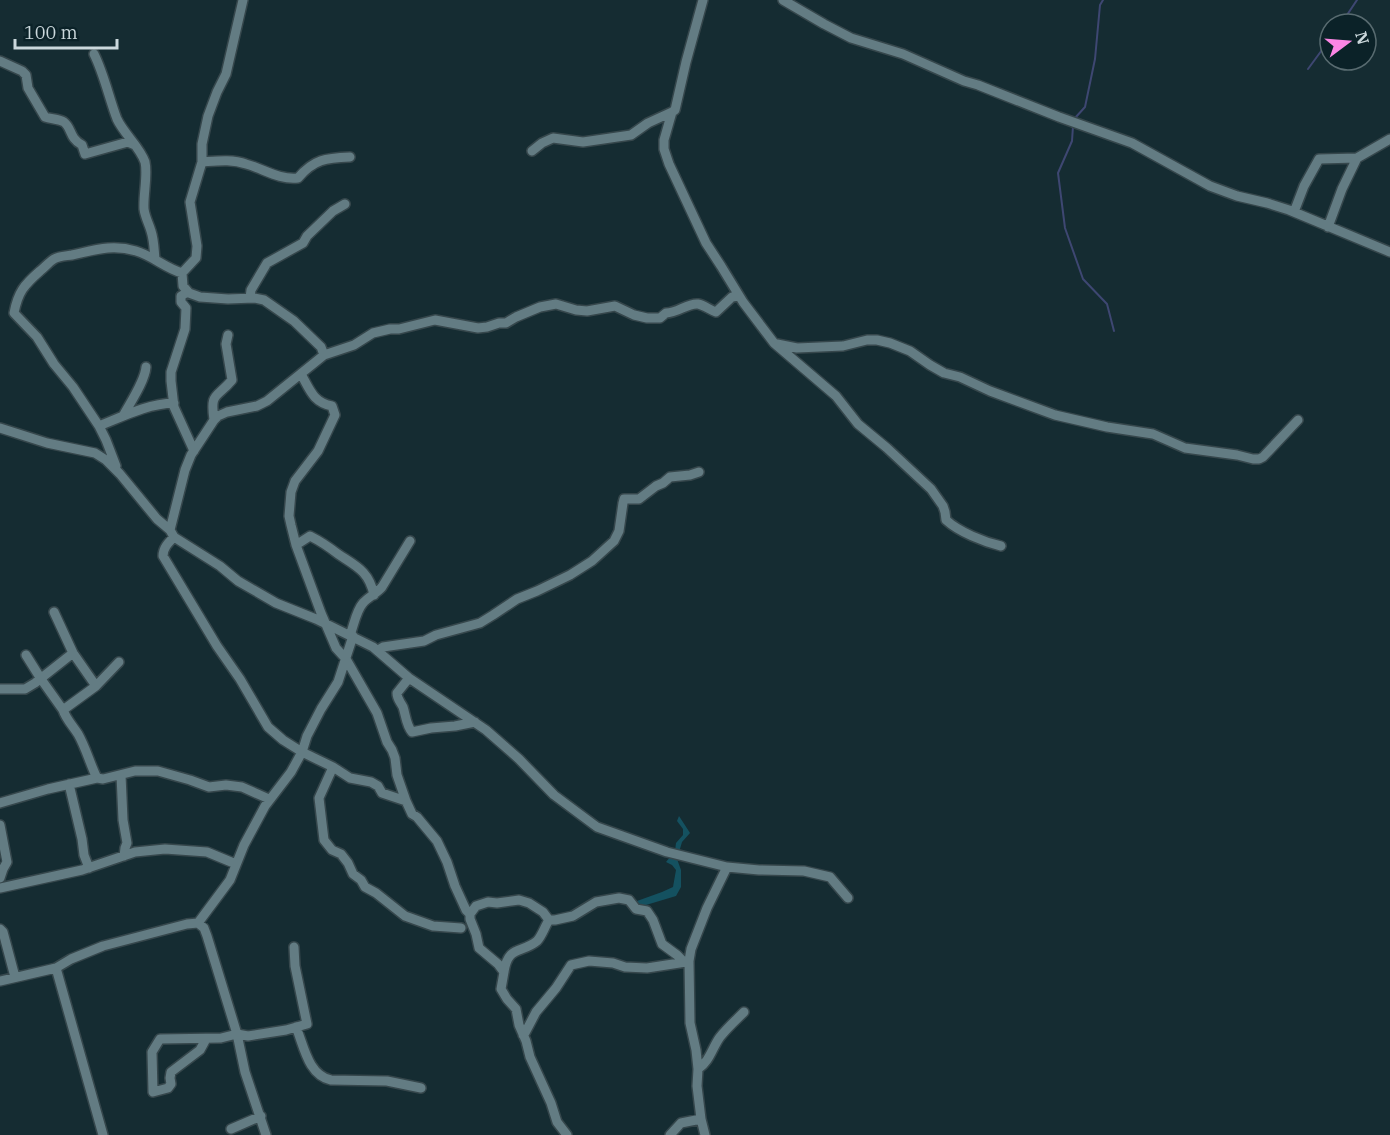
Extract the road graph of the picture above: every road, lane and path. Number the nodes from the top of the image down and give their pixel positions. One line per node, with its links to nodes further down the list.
1 (243, 0): 12 (street)
2 (703, 0): 6 (street)
3 (783, 0): 14 (street)
4 (94, 54): 8 (street)
5 (0, 61): 8 (street)
6 (672, 112): 9 (street); 20 (street)
7 (1390, 138): 11 (street)
8 (135, 145): 17 (street)
9 (532, 151)
10 (350, 157): 12 (street)
11 (1357, 158): 14 (street); 15 (street)
12 (202, 162): 18 (street)
13 (345, 204): 21 (street)
14 (1293, 212): 15 (street)
15 (1328, 227): 16 (street)
16 (1390, 252)
17 (155, 259): 18 (street); 31 (street)
18 (182, 273): 19 (street)
19 (189, 293): 21 (street); 27 (street)
20 (739, 296): 23 (street); 24 (street)
21 (250, 298): 24 (street)
22 (228, 335): 29 (street)
23 (774, 343): 30 (street); 41 (street)
24 (324, 355): 26 (street)
25 (146, 367): 28 (street)
26 (301, 374): 29 (street); 40 (street)
27 (174, 403): 28 (street); 34 (street)
28 (123, 416): 31 (street)
29 (214, 420): 34 (street)
30 (1298, 420)
31 (99, 426): 33 (street)
32 (0, 428): 35 (street)
33 (106, 440): 35 (street); 37 (street)
34 (194, 451): 38 (street)
35 (95, 453): 37 (street)
36 (699, 472): 46 (street)
37 (120, 474): 38 (street)
38 (172, 534): 44 (street); 57 (street)
39 (410, 541): 42 (street)
40 (296, 545): 42 (street); 44 (street)
41 (1001, 546)
42 (374, 595): 45 (street)
43 (54, 612): 47 (street)
44 (325, 624): 45 (street); 49 (street)
45 (351, 636): 46 (street); 49 (street)
46 (378, 650): 51 (street)
47 (73, 653): 52 (street); 53 (street)
48 (26, 655): 52 (street)
49 (346, 659): 57 (street); 63 (street)
50 (119, 662): 53 (street)
51 (409, 678): 56 (street); 56 (street)
52 (41, 679): 54 (street); 55 (street)
53 (96, 686): 55 (street)
54 (0, 689)
55 (63, 710): 60 (street)
56 (475, 722): 69 (street)
57 (302, 752): 58 (street); 62 (street)
58 (333, 767): 63 (street); 76 (street)
59 (121, 775): 60 (street); 62 (street); 66 (street)
60 (97, 778): 61 (street)
61 (69, 784): 64 (street); 68 (street)
62 (269, 800): 67 (street)
63 (406, 801): 73 (street)
64 (0, 803)
65 (0, 825): 70 (street)
66 (124, 856): 67 (street); 68 (street)
67 (236, 864): 75 (street)
68 (89, 867): 71 (street)
69 (727, 867): 72 (street); 79 (street)
70 (0, 878)
71 (0, 888)
72 (848, 898)
73 (471, 914): 74 (street); 81 (street)
74 (549, 920): 79 (street); 81 (street)
75 (198, 923): 80 (street); 86 (street)
76 (461, 928)
77 (0, 929): 82 (street)
78 (294, 947): 85 (street)
79 (687, 961): 87 (street); 89 (street)
80 (56, 968): 82 (street); 94 (street)
81 (504, 972): 87 (street)
82 (15, 977): 83 (street)
83 (0, 981)
84 (744, 1012): 89 (street)
85 (296, 1027): 86 (street); 90 (street)
86 (237, 1034): 88 (street); 91 (street)
87 (523, 1035): 96 (street)
88 (206, 1039): 88 (street)
89 (698, 1069): 92 (street)
90 (421, 1088)
91 (261, 1116): 93 (street); 95 (street)
92 (701, 1119): 97 (street); 98 (street)
93 (231, 1129)
94 (103, 1135)
95 (266, 1135)
96 (567, 1135)
97 (670, 1135)
98 (705, 1135)

